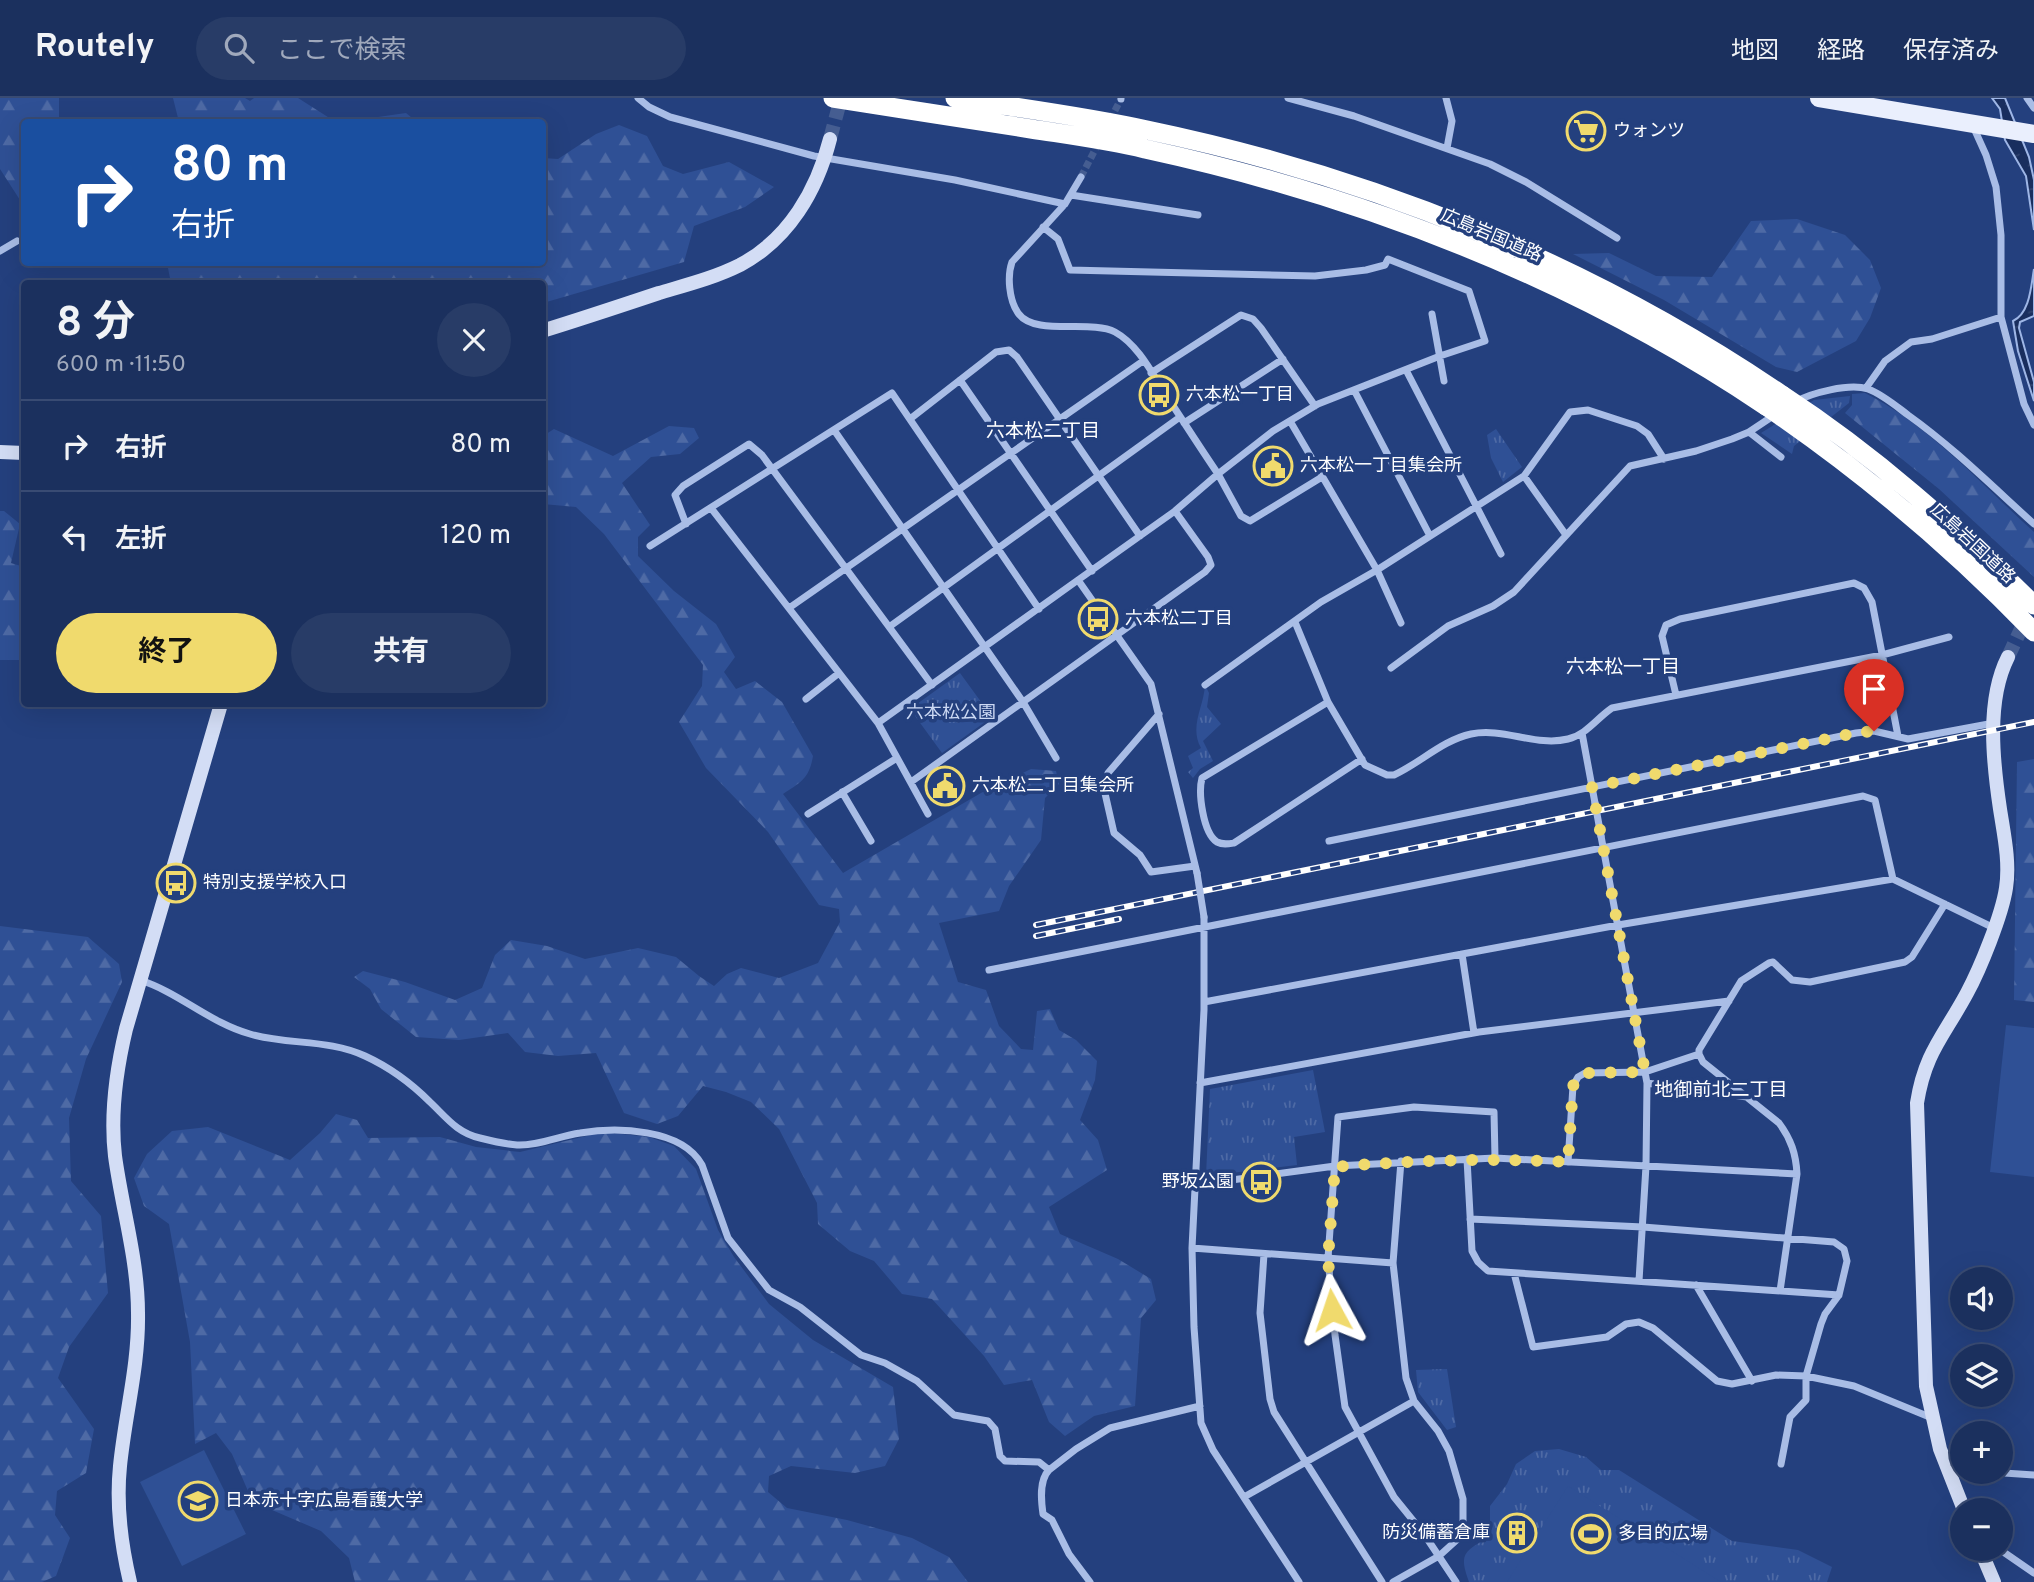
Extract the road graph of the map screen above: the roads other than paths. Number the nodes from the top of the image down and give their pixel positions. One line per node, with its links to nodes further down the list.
1 (638, 98): 13 (street)
2 (832, 98): 77 (highway, 広島岩国道路, bridge)
3 (954, 98): 71 (highway, 広島岩国道路, bridge)
4 (1288, 98): 12 (street)
5 (1446, 98): 12 (street)
6 (1819, 98): 9 (main road)
7 (2027, 98): 8 (street)
8 (2034, 108)
9 (1975, 124): 10 (main road); 23 (street)
10 (2031, 133)
11 (830, 139): 13 (street)
12 (1447, 148): 19 (street)
13 (825, 158): 16 (street); 24 (street)
14 (1081, 177): 15 (street)
15 (1071, 195): 16 (street); 17 (street)
16 (1065, 204): 18 (street)
17 (1198, 215)
18 (1043, 227): 25 (street); 27 (street)
19 (1617, 239)
20 (17, 241): 21 (street)
21 (0, 251)
22 (1432, 314): 25 (street)
23 (2001, 317): 32 (street); 39 (street)
24 (546, 330)
25 (1440, 356): 28 (street); 31 (street)
26 (1283, 359): 29 (street); 34 (street); 37 (street)
27 (1143, 361): 29 (street); 36 (street)
28 (1406, 370): 33 (street); 54 (street)
29 (1151, 373): 37 (street)
30 (960, 380): 35 (street); 36 (street); 44 (street)
31 (1444, 381)
32 (1866, 388): 41 (street); 58 (street)
33 (1354, 390): 34 (street); 62 (street)
34 (1315, 406): 38 (street)
35 (910, 419): 40 (street); 52 (street)
36 (1060, 420): 44 (street); 49 (street)
37 (1182, 420): 48 (street); 49 (street)
38 (1290, 421): 48 (street); 50 (street)
39 (2034, 425)
40 (834, 430): 47 (street); 59 (street)
41 (1749, 432): 45 (street); 46 (street)
42 (0, 452): 43 (street)
43 (21, 453)
44 (1011, 454): 52 (street); 56 (street)
45 (1782, 457)
46 (1664, 459): 51 (street); 60 (street)
47 (772, 469): 53 (street); 57 (street); 66 (street)
48 (1218, 474): 50 (street); 55 (street)
49 (1099, 476): 56 (street); 61 (street)
50 (1322, 477): 68 (street)
51 (1524, 477): 54 (street); 60 (street)
52 (959, 491): 59 (street); 64 (street)
53 (711, 508): 57 (street); 72 (street)
54 (1477, 508): 62 (street); 65 (street)
55 (1175, 510): 61 (street); 78 (street)
56 (1051, 511): 64 (street); 67 (street)
57 (686, 524): 63 (street)
58 (2034, 524)
59 (903, 529): 66 (street); 70 (street)
60 (1566, 535): 83 (street)
61 (1140, 536): 67 (street)
62 (1430, 536): 68 (street)
63 (650, 546)
64 (998, 548): 70 (street); 73 (street)
65 (1501, 554)
66 (846, 569): 72 (street); 76 (street)
67 (1092, 570): 69 (street)
68 (1377, 570): 74 (street); 75 (street)
69 (1078, 580): 73 (street); 78 (street)
70 (944, 587): 76 (street); 80 (street)
71 (2034, 605)
72 (789, 608): 84 (street)
73 (1040, 609): 80 (street)
74 (1295, 622): 86 (street); 90 (street)
75 (1401, 623)
76 (889, 627): 85 (street)
77 (2034, 632)
78 (1117, 635): 89 (street); 92 (street)
79 (1949, 637): 81 (street)
80 (985, 647): 85 (street); 89 (street)
81 (1882, 655): 87 (street); 87 (street); 96 (street)
82 (2008, 657): 94 (street)
83 (1391, 668)
84 (839, 673): 88 (street); 93 (street)
85 (932, 685): 93 (street)
86 (1205, 685)
87 (1676, 695): 95 (street)
88 (806, 699)
89 (1023, 702): 98 (street); 100 (street)
90 (1328, 702): 99 (street); 99 (street)
91 (220, 707): 116 (street)
92 (1159, 714): 108 (street); 108 (street)
93 (878, 723): 97 (street)
94 (1994, 723): 96 (street); 112 (street)
95 (1582, 733): 99 (street); 101 (street)
96 (1898, 736): 101 (street)
97 (897, 758): 100 (street); 102 (street)
98 (1056, 758)
99 (1362, 759)
100 (911, 782): 104 (street)
101 (1592, 787): 106 (street); 107 (street, bridge)
102 (842, 792): 103 (street); 105 (street)
103 (808, 814)
104 (928, 814)
105 (871, 841)
106 (1329, 841)
107 (1603, 846): 109 (street); 111 (street); 113 (street)
108 (1196, 869): 113 (street, bridge)
109 (1893, 879): 110 (street); 111 (street)
110 (1945, 904): 112 (street); 117 (street)
111 (1618, 925): 114 (street); 119 (street)
112 (1994, 928): 150 (street)
113 (1204, 929): 115 (street); 118 (street)
114 (1462, 954): 118 (street); 120 (street)
115 (989, 970)
116 (141, 980): 156 (street); 165 (street)
117 (1729, 1001): 119 (street); 121 (street)
118 (1204, 1002): 123 (street)
119 (1634, 1013): 120 (street); 122 (street)
120 (1474, 1033): 123 (street)
121 (1699, 1054): 122 (street); 125 (street)
122 (1645, 1072): 124 (street); 129 (street)
123 (1200, 1083): 133 (street)
124 (1647, 1083): 125 (street); 130 (street)
125 (1748, 1097): 132 (street)
126 (1495, 1158): 127 (street); 129 (street); 131 (street)
127 (1467, 1159): 128 (street); 134 (street)
128 (1401, 1161): 131 (street); 140 (street)
129 (1568, 1162): 130 (street)
130 (1646, 1166): 132 (street); 135 (street)
131 (1335, 1167): 133 (street); 139 (street)
132 (1797, 1174): 136 (street)
133 (1195, 1185): 137 (street)
134 (1470, 1219): 135 (street); 141 (street)
135 (1643, 1227): 136 (street); 142 (street)
136 (1788, 1238): 144 (street); 145 (street)
137 (1192, 1248): 138 (street); 149 (street)
138 (1264, 1254): 139 (street); 152 (street)
139 (1328, 1258): 140 (street); 151 (street)
140 (1393, 1263): 148 (street)
141 (1514, 1273): 142 (street); 147 (street)
142 (1640, 1281): 143 (street)
143 (1696, 1285): 144 (street); 147 (street)
144 (1780, 1291): 145 (street)
145 (1839, 1295): 146 (street)
146 (1806, 1376): 147 (street); 150 (street); 153 (street)
147 (1752, 1381)
148 (1414, 1401): 151 (street); 161 (street)
149 (1200, 1406): 156 (street); 159 (street)
150 (1932, 1418): 154 (street)
151 (1357, 1432): 152 (street); 161 (street)
152 (1306, 1462): 159 (street); 168 (street)
153 (1781, 1464)
154 (1946, 1467): 155 (street); 160 (street)
155 (1950, 1468)
156 (1049, 1469): 166 (street)
157 (2013, 1474): 158 (street)
158 (2034, 1475)
159 (1244, 1497): 167 (street)
160 (1959, 1498)
161 (1439, 1556): 169 (street); 170 (street)
162 (2013, 1559): 164 (street)
163 (1988, 1561): 171 (street)
164 (2034, 1573)
165 (130, 1582)
166 (1090, 1582)
167 (1299, 1582)
168 (1382, 1582)
169 (1393, 1582)
170 (1456, 1582)
171 (1994, 1582)

